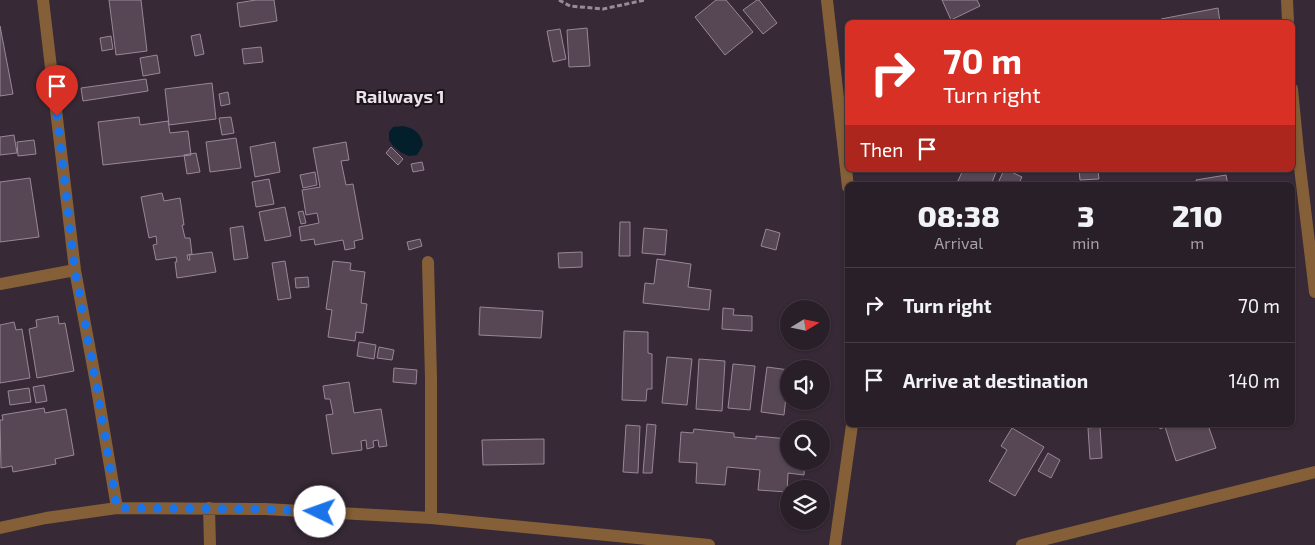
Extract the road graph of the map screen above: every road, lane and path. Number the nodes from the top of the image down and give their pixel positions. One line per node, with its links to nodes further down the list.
1 (43, 0): 10 (street)
2 (558, 0): 3 (path)
3 (645, 0)
4 (827, 0): 8 (street)
5 (1287, 0): 6 (street)
6 (1288, 20)
7 (1295, 120): 12 (street)
8 (845, 160)
9 (428, 262): 17 (street)
10 (75, 270): 11 (street); 15 (street)
11 (0, 284)
12 (1315, 292)
13 (852, 427): 21 (street)
14 (1315, 472): 22 (street)
15 (117, 508): 16 (street); 18 (street)
16 (209, 508): 17 (street); 19 (street)
17 (431, 518): 20 (street)
18 (0, 528)
19 (210, 545)
20 (709, 545)
21 (834, 545)
22 (1022, 545)

